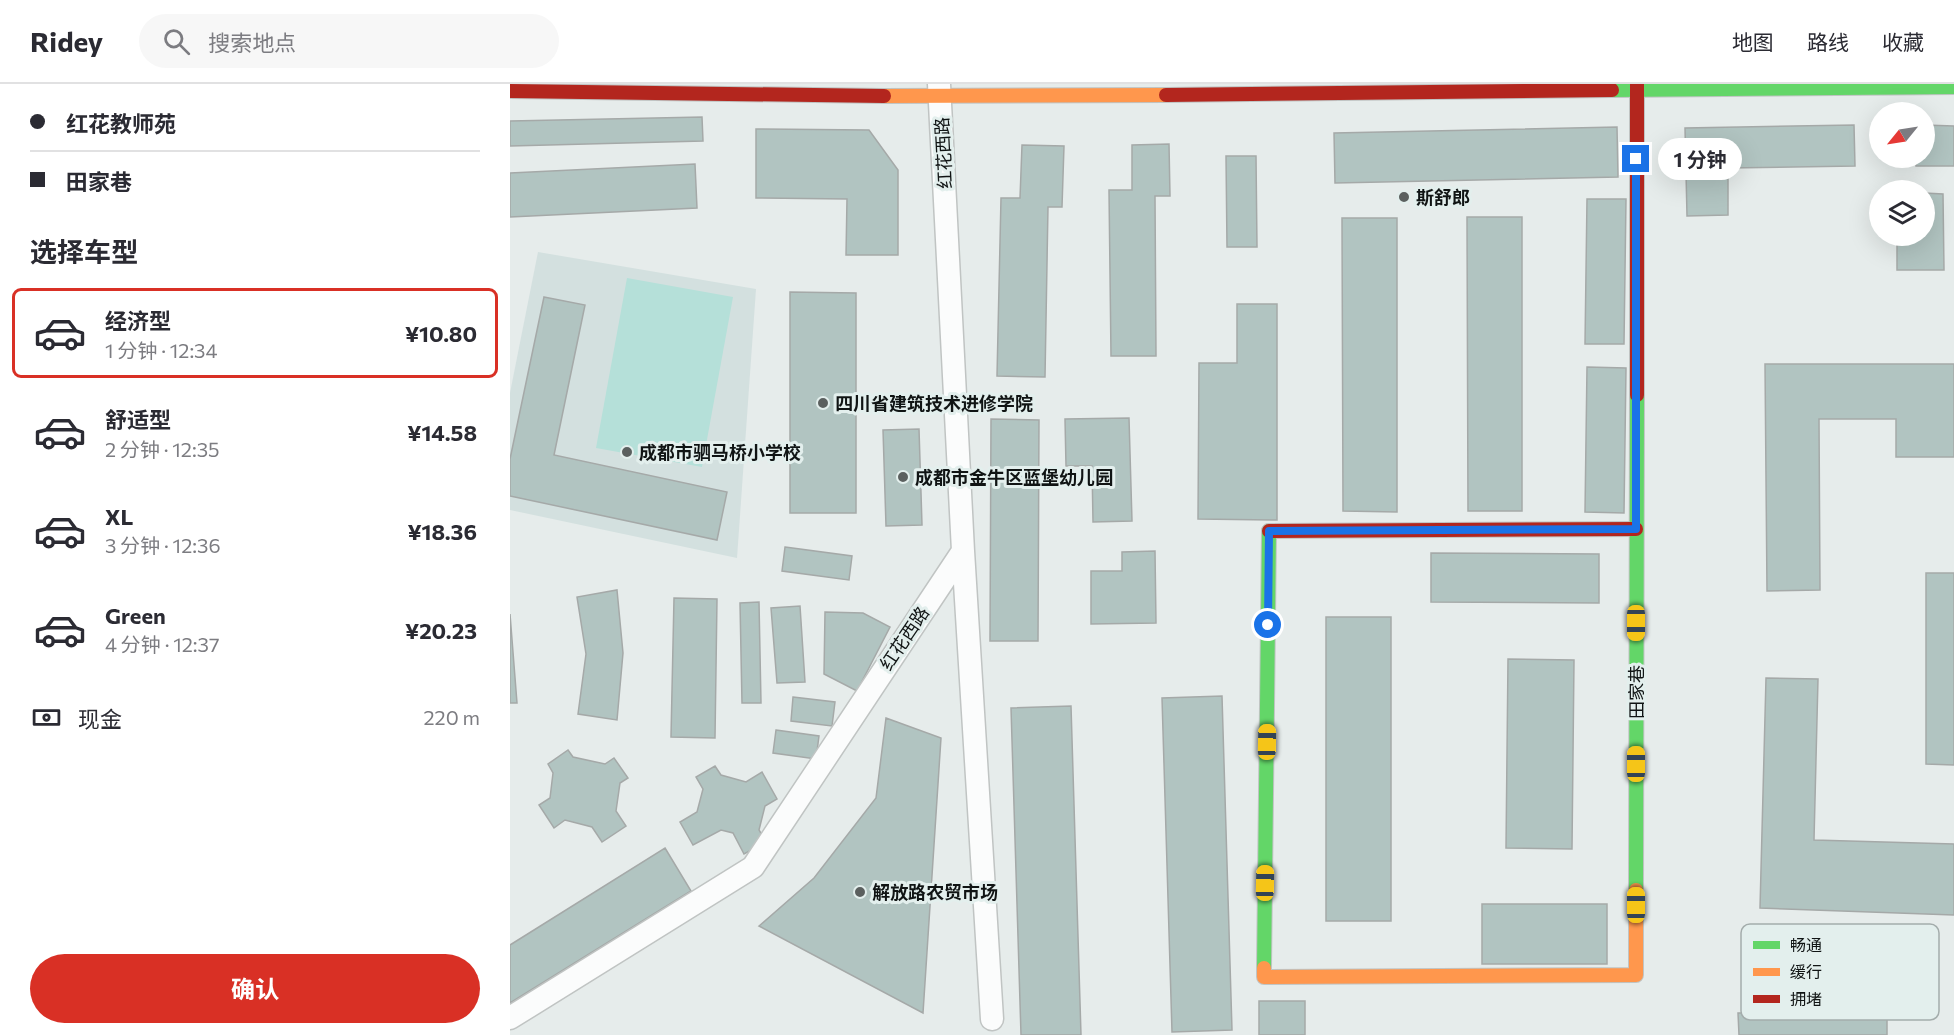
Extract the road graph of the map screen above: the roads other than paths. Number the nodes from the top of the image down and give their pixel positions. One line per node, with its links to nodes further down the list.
1 (1636, 87): 2 (street); 3 (street); 5 (street, 田家巷)
2 (1954, 87)
3 (940, 90): 4 (street); 6 (street, 红花西路)
4 (510, 91)
5 (1636, 529): 5 (street, 田家巷)
6 (963, 551): 7 (street, 红花西路); 8 (street)
7 (510, 1018)
8 (992, 1019)

